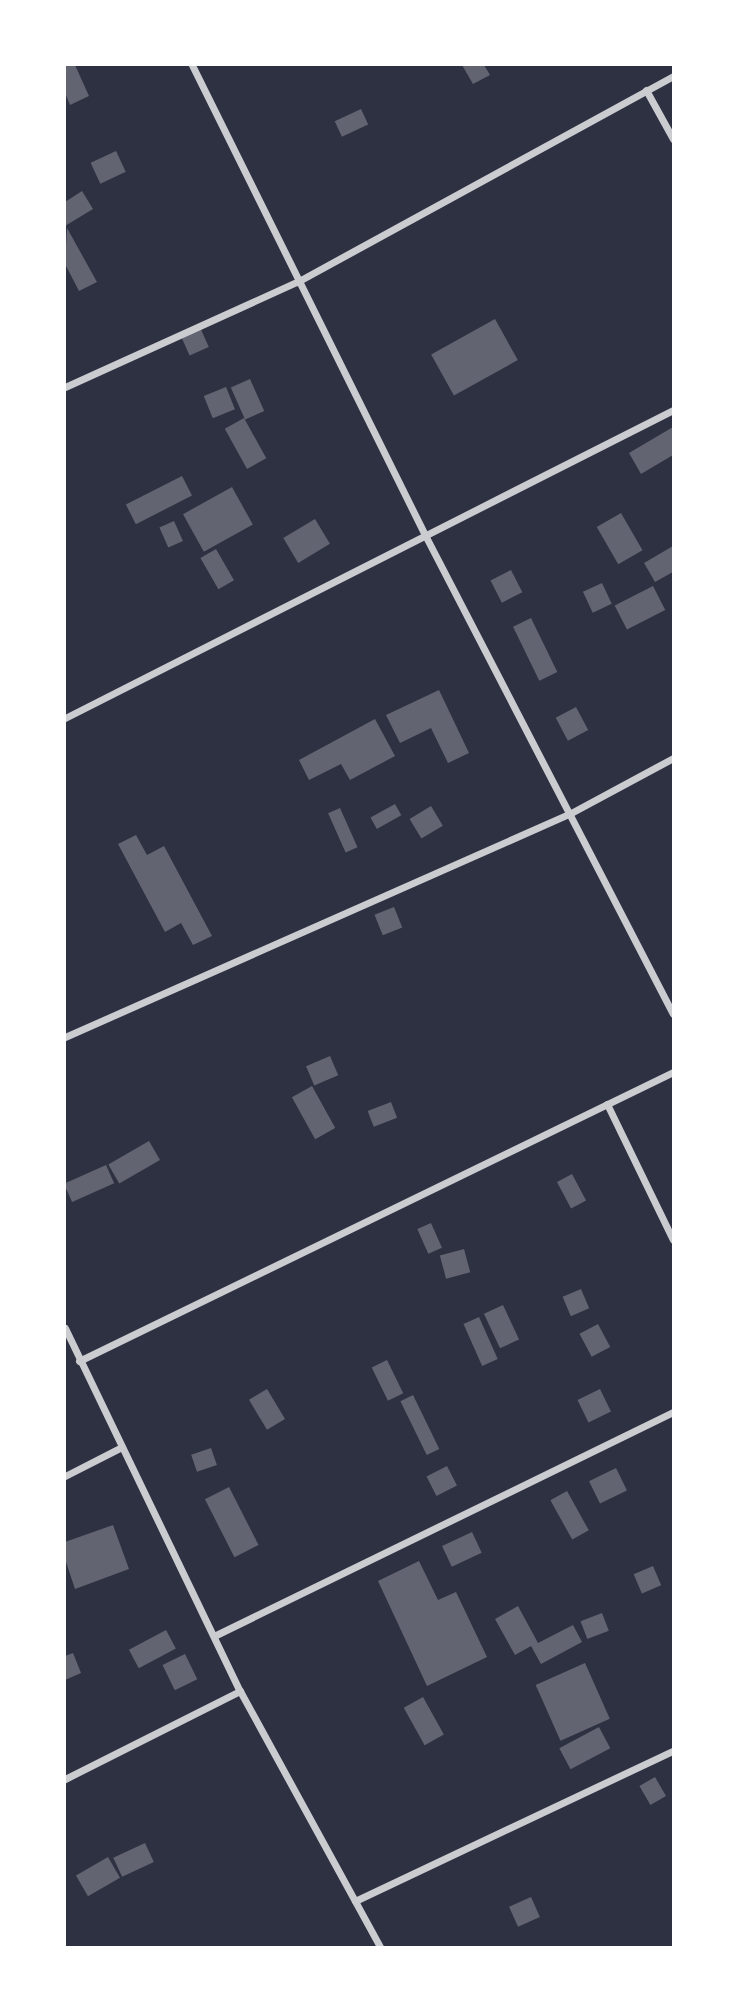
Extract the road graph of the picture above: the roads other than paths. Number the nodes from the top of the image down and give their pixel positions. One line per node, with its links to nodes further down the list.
1 (192, 65): 5 (street)
2 (673, 76): 3 (street)
3 (646, 90): 4 (street); 5 (street)
4 (673, 139)
5 (297, 282): 6 (street); 8 (street)
6 (65, 387)
7 (673, 410): 8 (street)
8 (425, 535): 9 (street); 11 (street)
9 (65, 718)
10 (673, 758): 11 (street)
11 (570, 813): 12 (street); 13 (street)
12 (673, 1014)
13 (65, 1037)
14 (673, 1072): 15 (street)
15 (607, 1104): 16 (street); 18 (street)
16 (673, 1240)
17 (65, 1328): 18 (street)
18 (79, 1361): 20 (street)
19 (673, 1412): 22 (street)
20 (121, 1447): 21 (street); 22 (street)
21 (65, 1476)
22 (214, 1636): 23 (street)
23 (240, 1691): 25 (street); 26 (street)
24 (673, 1751): 26 (street)
25 (65, 1779)
26 (355, 1901): 27 (street)
27 (380, 1947)

